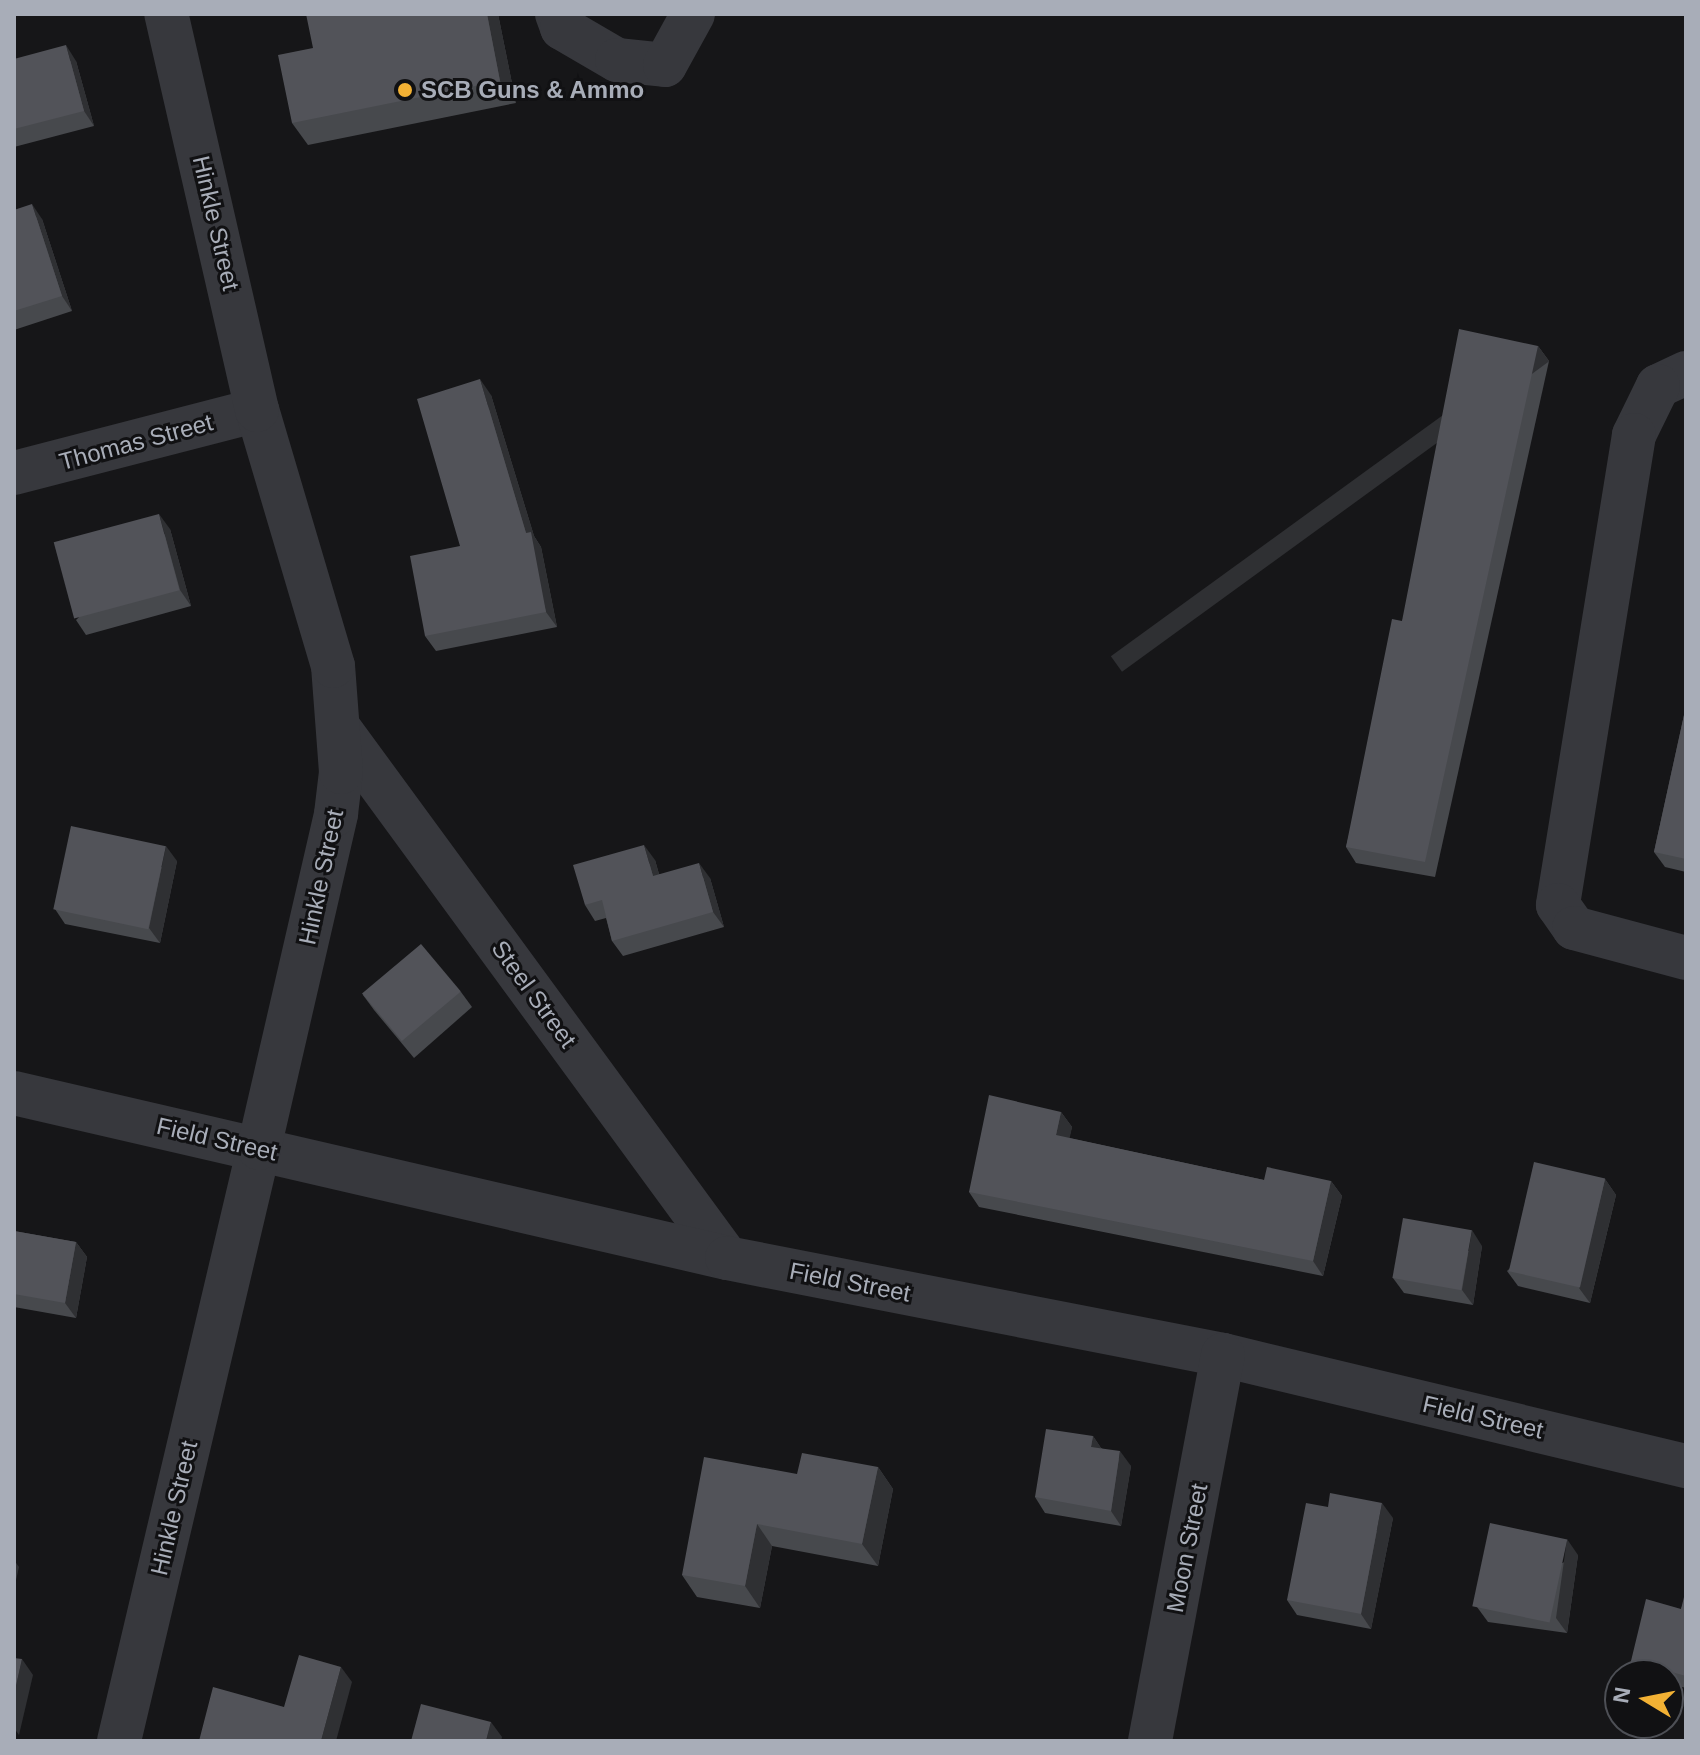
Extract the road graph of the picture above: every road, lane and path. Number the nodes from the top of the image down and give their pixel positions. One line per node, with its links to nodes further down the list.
1 (166, 14): 5 (street, Hinkle Street)
2 (557, 14): 3 (street)
3 (693, 14)
4 (1686, 373): 8 (street)
5 (257, 410): 6 (street, Thomas Street); 7 (street, Hinkle Street)
6 (14, 473)
7 (341, 731): 10 (street, Hinkle Street); 11 (street, Steel Street)
8 (1686, 958)
9 (14, 1093): 10 (street, Field Street)
10 (259, 1148): 11 (street, Field Street); 14 (street, Hinkle Street)
11 (727, 1258): 12 (street, Field Street)
12 (1223, 1355): 13 (street, Field Street); 15 (street, Moon Street)
13 (1686, 1466)
14 (119, 1741)
15 (1150, 1741)

